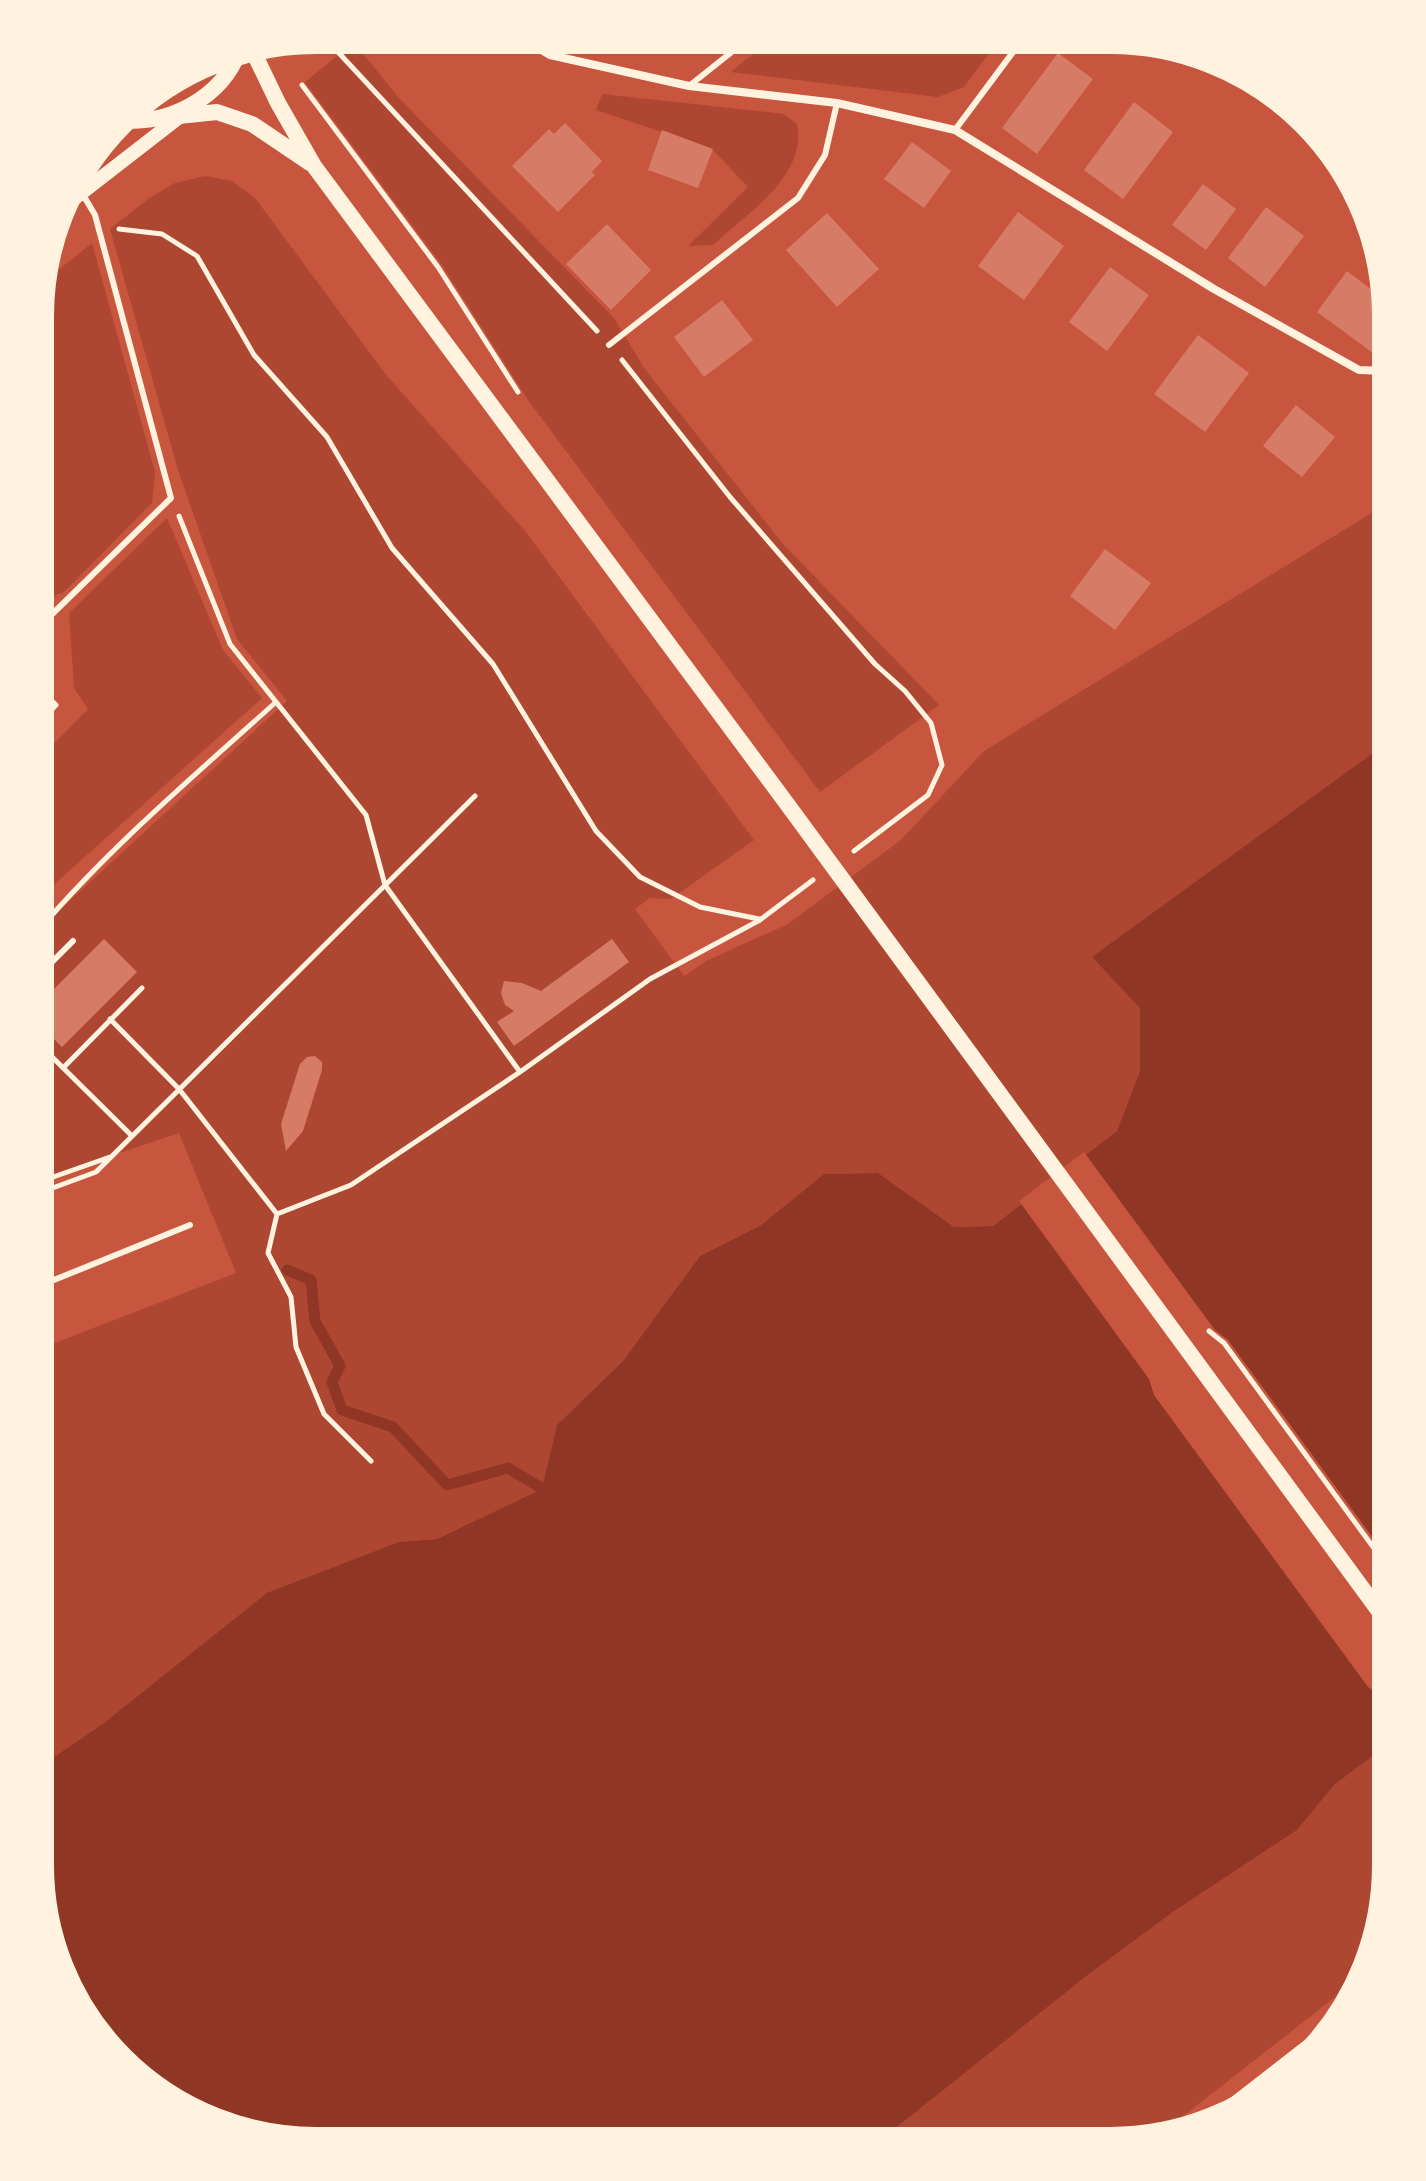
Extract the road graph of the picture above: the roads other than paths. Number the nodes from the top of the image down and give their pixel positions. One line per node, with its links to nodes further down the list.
1 (545, 52): 6 (street)
2 (732, 52): 6 (lane)
3 (1013, 52): 12 (lane)
4 (257, 59): 13 (main road)
5 (229, 67): 7 (main road)
6 (689, 86): 8 (street)
7 (205, 96): 9 (street); 10 (main road)
8 (837, 103): 12 (street); 15 (lane)
9 (182, 114): 10 (main road); 13 (main road); 14 (street)
10 (160, 118): 11 (main road)
11 (141, 119)
12 (955, 130): 16 (street)
13 (314, 166): 22 (main road)
14 (86, 189): 17 (lane)
15 (609, 345)
16 (1374, 371)
17 (52, 614)
18 (73, 941): 19 (lane)
19 (52, 962)
20 (190, 1225): 21 (lane)
21 (52, 1281)
22 (1373, 1603)
23 (1299, 2049): 24 (street)
24 (1242, 2094)

